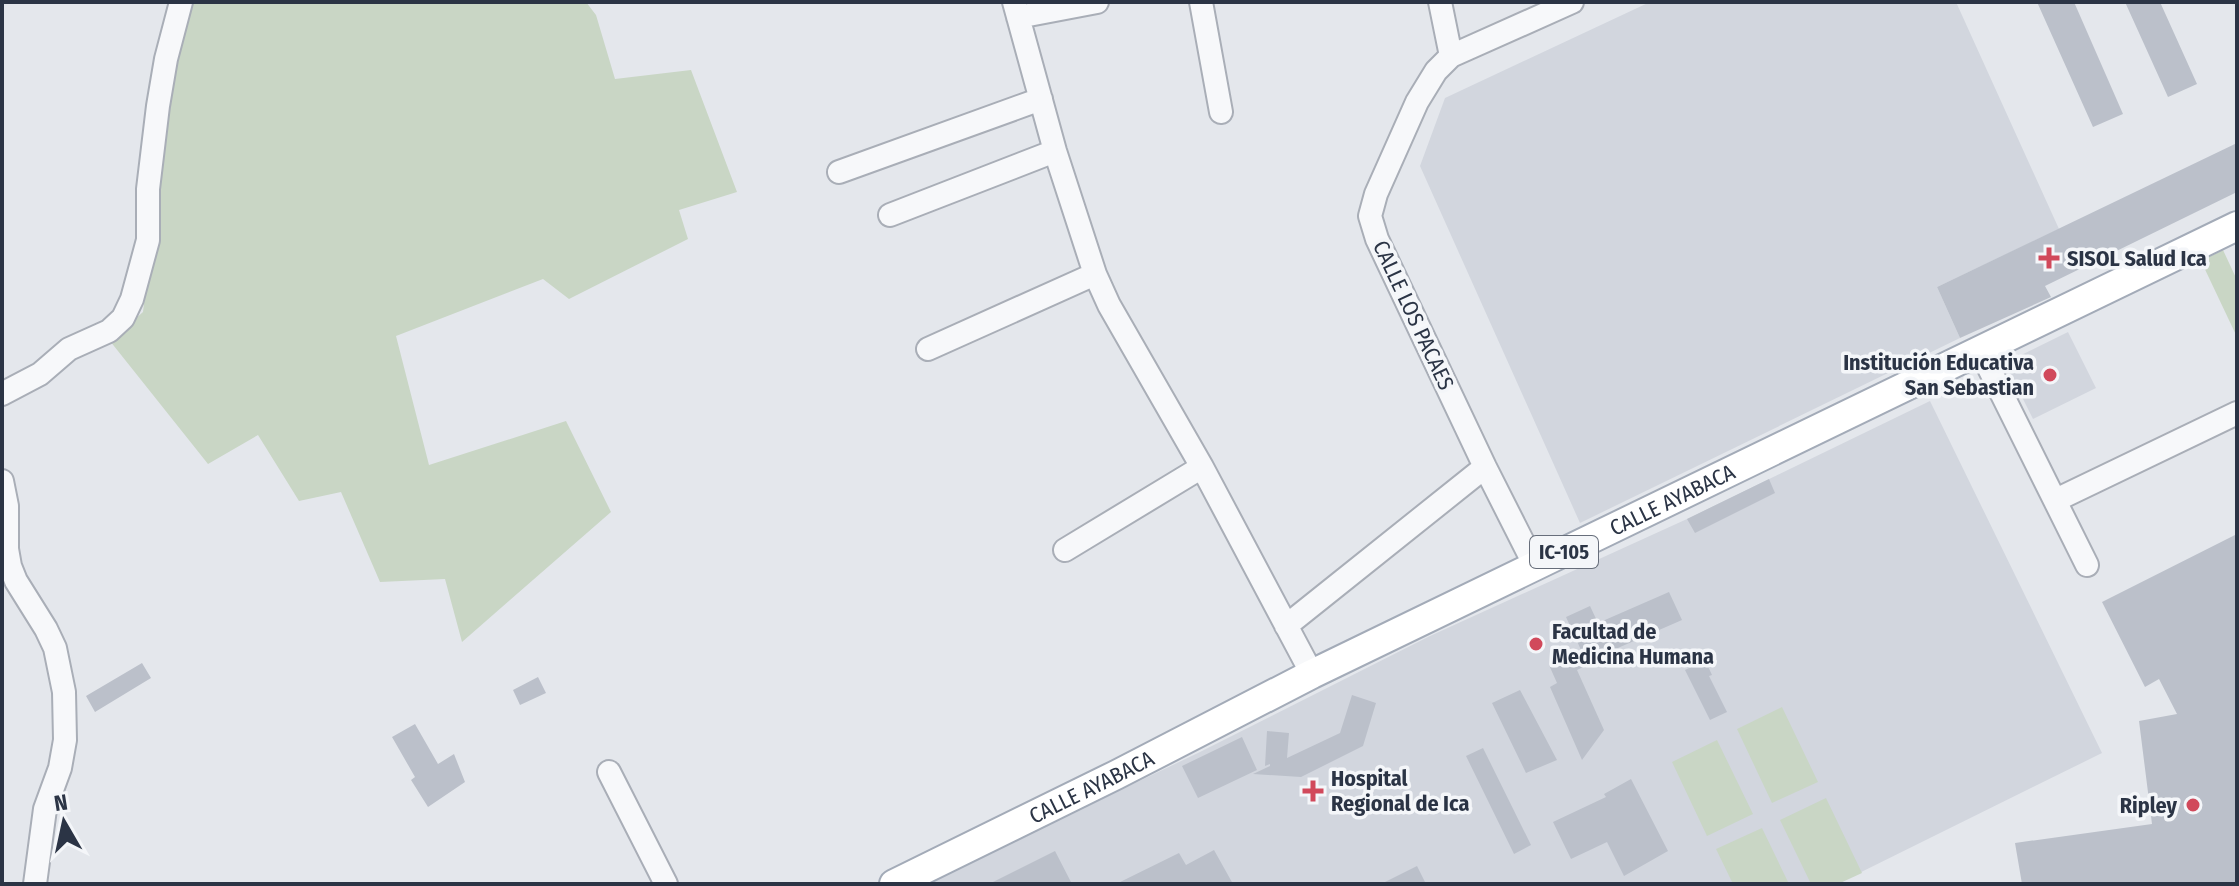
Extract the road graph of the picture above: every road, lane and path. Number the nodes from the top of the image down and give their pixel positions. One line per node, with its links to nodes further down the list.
1 (181, 2): 17 (street)
2 (1097, 2): 6 (street)
3 (1201, 2): 9 (street)
4 (1440, 2): 7 (street)
5 (1572, 2): 7 (street, CALLE LOS PACAES)
6 (1016, 9): 8 (street)
7 (1451, 56): 20 (street, CALLE LOS PACAES)
8 (1041, 99): 10 (street); 11 (street)
9 (1221, 112)
10 (1055, 151): 12 (street); 14 (street)
11 (839, 172)
12 (890, 215)
13 (2237, 226): 16 (main road, CALLE AYABACA / IC-105)
14 (1095, 274): 15 (street); 19 (street)
15 (928, 349)
16 (1980, 350): 22 (street); 25 (main road, CALLE AYABACA / IC-105)
17 (2, 394)
18 (2237, 413): 22 (street)
19 (1202, 467): 23 (street); 26 (street)
20 (1485, 467): 25 (street, CALLE LOS PACAES); 26 (street)
21 (2, 481): 29 (street)
22 (2056, 500): 24 (street)
23 (1065, 550)
24 (2087, 565)
25 (1535, 566): 27 (main road, CALLE AYABACA / IC-105)
26 (1286, 626): 27 (street)
27 (1312, 674): 31 (main road, CALLE AYABACA / IC-105)
28 (609, 772): 30 (street)
29 (35, 884)
30 (666, 884)
31 (894, 884)

